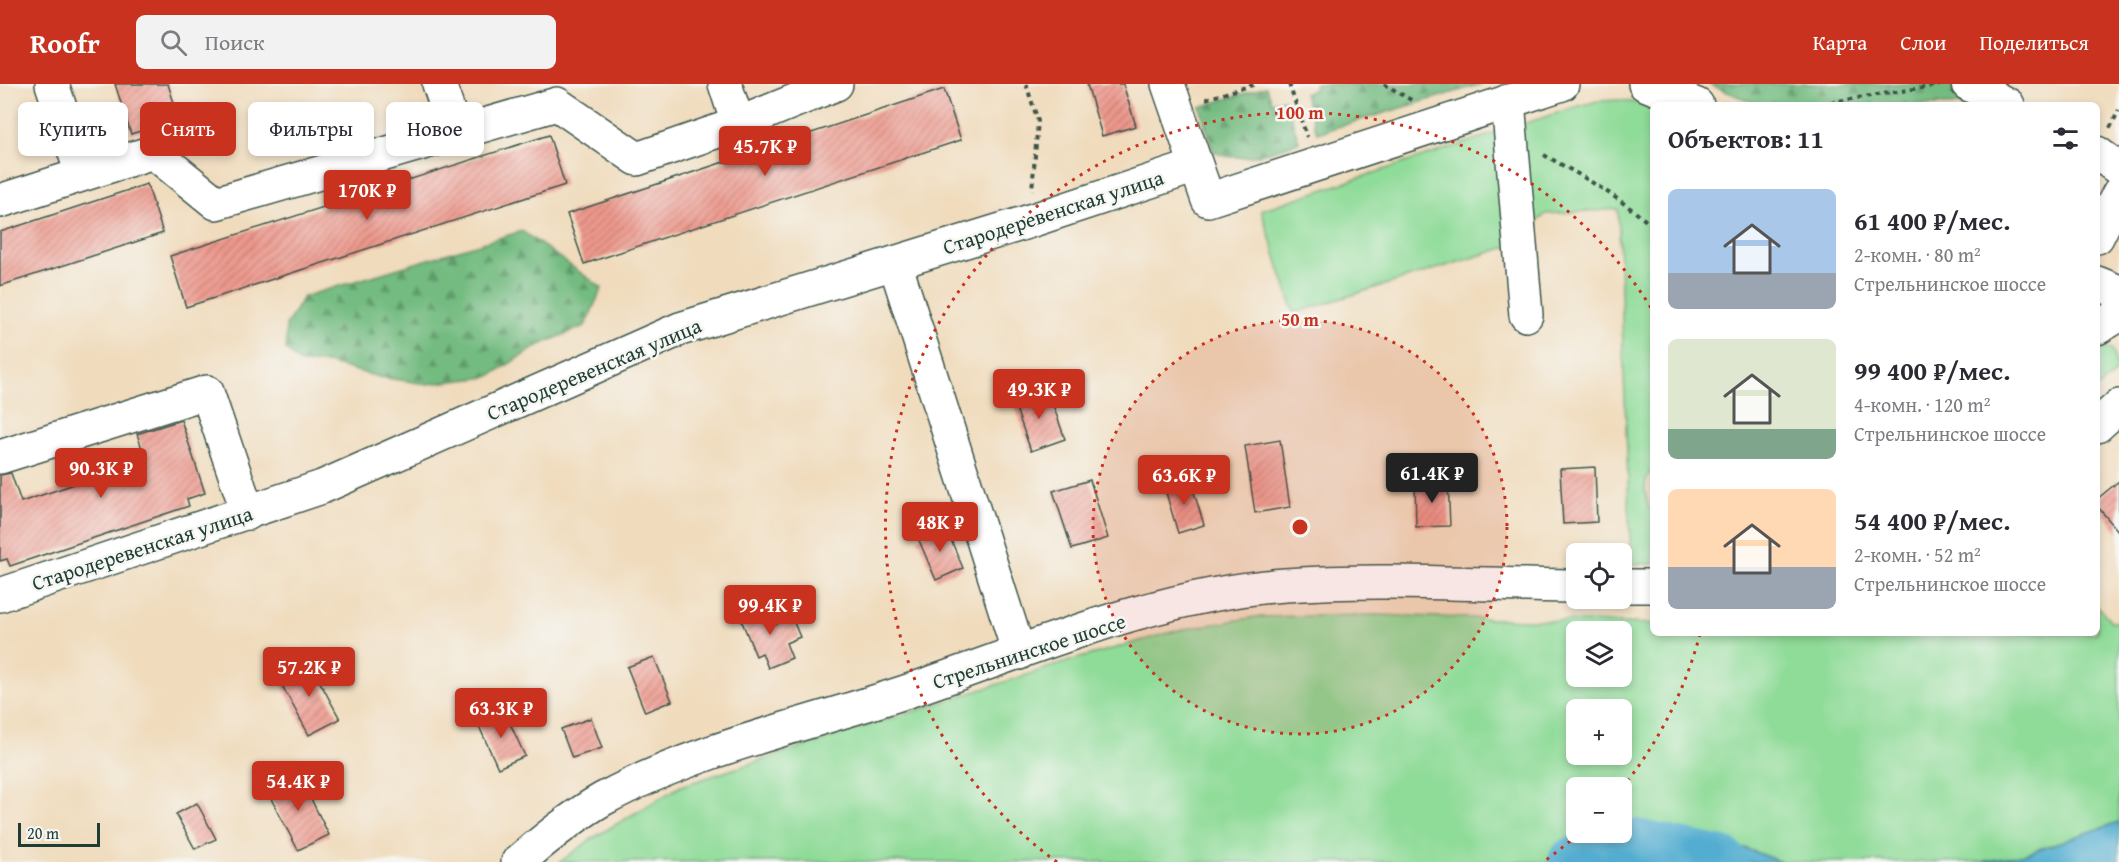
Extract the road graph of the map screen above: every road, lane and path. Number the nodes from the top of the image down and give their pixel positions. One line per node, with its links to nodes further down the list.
1 (52, 84): 28 (street)
2 (439, 84): 15 (street)
3 (725, 84): 20 (street)
4 (836, 84): 20 (street)
5 (1026, 84): 31 (path)
6 (1256, 84): 13 (path)
7 (1289, 84): 25 (path)
8 (1384, 84): 19 (path)
9 (1562, 84): 14 (street)
10 (1645, 84): 16 (street)
11 (1946, 84): 17 (path)
12 (1968, 84): 18 (street)
13 (1172, 96): 26 (street)
14 (1508, 101): 22 (street); 25 (street)
15 (445, 102)
16 (1690, 102)
17 (1832, 102)
18 (2002, 102)
19 (1422, 104)
20 (738, 124): 21 (street)
21 (484, 126)
22 (1511, 136): 32 (path); 37 (street)
23 (386, 154): 28 (street)
24 (2100, 155): 27 (street)
25 (1316, 165): 26 (street)
26 (1196, 166): 31 (street, Стародеревенская улица)
27 (2119, 169)
28 (82, 174): 30 (street)
29 (2119, 193): 33 (street)
30 (0, 201)
31 (1023, 223): 34 (street, Стародеревенская улица)
32 (1650, 224)
33 (2100, 231)
34 (895, 263): 43 (street, Стародеревенская улица); 48 (street)
35 (2100, 284): 36 (street)
36 (2119, 292)
37 (1526, 315)
38 (2119, 315): 39 (street)
39 (2100, 326)
40 (2119, 406): 41 (street)
41 (2100, 423)
42 (0, 457): 43 (street)
43 (248, 513): 47 (street, Стародеревенская улица)
44 (1566, 586): 48 (street, Стрельнинское шоссе)
45 (1632, 586): 46 (street)
46 (1650, 586)
47 (0, 595)
48 (1019, 653): 49 (street, Стрельнинское шоссе)
49 (518, 862)

